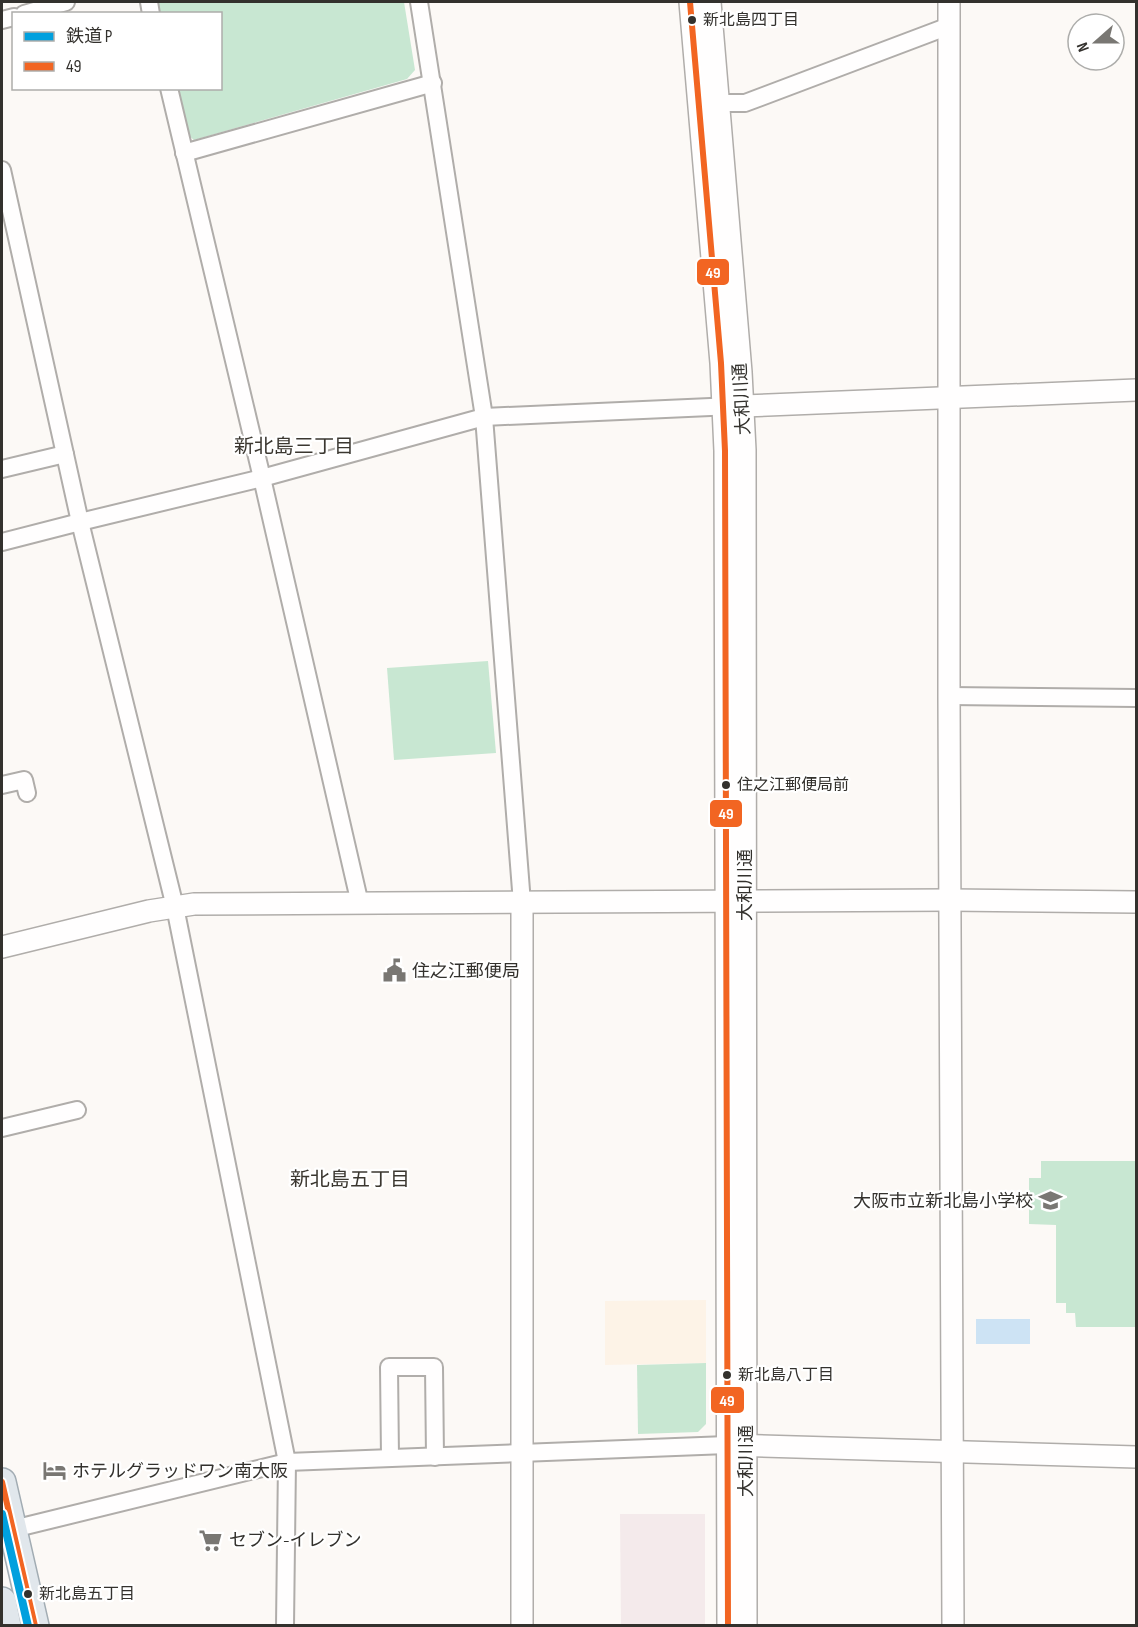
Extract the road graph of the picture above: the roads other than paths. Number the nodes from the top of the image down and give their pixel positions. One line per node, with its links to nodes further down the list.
1 (66, 2): 6 (street)
2 (419, 2): 8 (street)
3 (690, 2): 15 (street, 大和川通)
4 (710, 2): 10 (street, 大和川通)
5 (949, 2): 7 (street)
6 (31, 12)
7 (949, 26): 10 (street); 14 (street)
8 (433, 83): 11 (street); 16 (street)
9 (169, 90): 11 (street)
10 (719, 103): 15 (street, 大和川通)
11 (184, 153): 19 (street)
12 (2, 170): 17 (street)
13 (1137, 390): 14 (street)
14 (949, 397): 15 (street); 22 (street)
15 (733, 406): 16 (street); 27 (street, 大和川通)
16 (484, 417): 19 (street); 29 (street)
17 (64, 454): 18 (street); 20 (street)
18 (2, 469)
19 (262, 478): 20 (street); 30 (street)
20 (80, 522): 21 (street); 31 (street)
21 (2, 542)
22 (949, 696): 23 (street); 26 (street)
23 (1137, 698)
24 (2, 785): 25 (street)
25 (27, 793)
26 (950, 900): 27 (street); 28 (street); 36 (street)
27 (736, 902): 29 (street); 35 (street, 大和川通)
28 (1137, 902)
29 (522, 903): 30 (street); 37 (street)
30 (360, 904): 31 (street)
31 (175, 907): 32 (street); 41 (street)
32 (2, 947)
33 (77, 1110): 34 (street)
34 (2, 1128)
35 (737, 1445): 36 (street); 37 (street); 49 (street, 大和川通); 50 (street, 大和川通)
36 (953, 1452): 39 (street); 51 (street)
37 (523, 1454): 38 (street); 48 (street)
38 (435, 1457): 40 (street); 40 (street)
39 (1137, 1457)
40 (390, 1458): 41 (street)
41 (287, 1462): 43 (street); 47 (street)
42 (2, 1482): 43 (main road)
43 (7, 1532): 46 (main road)
44 (2, 1601): 45 (main road)
45 (7, 1626)
46 (35, 1626)
47 (285, 1626)
48 (522, 1626)
49 (728, 1626)
50 (746, 1626)
51 (953, 1626)

